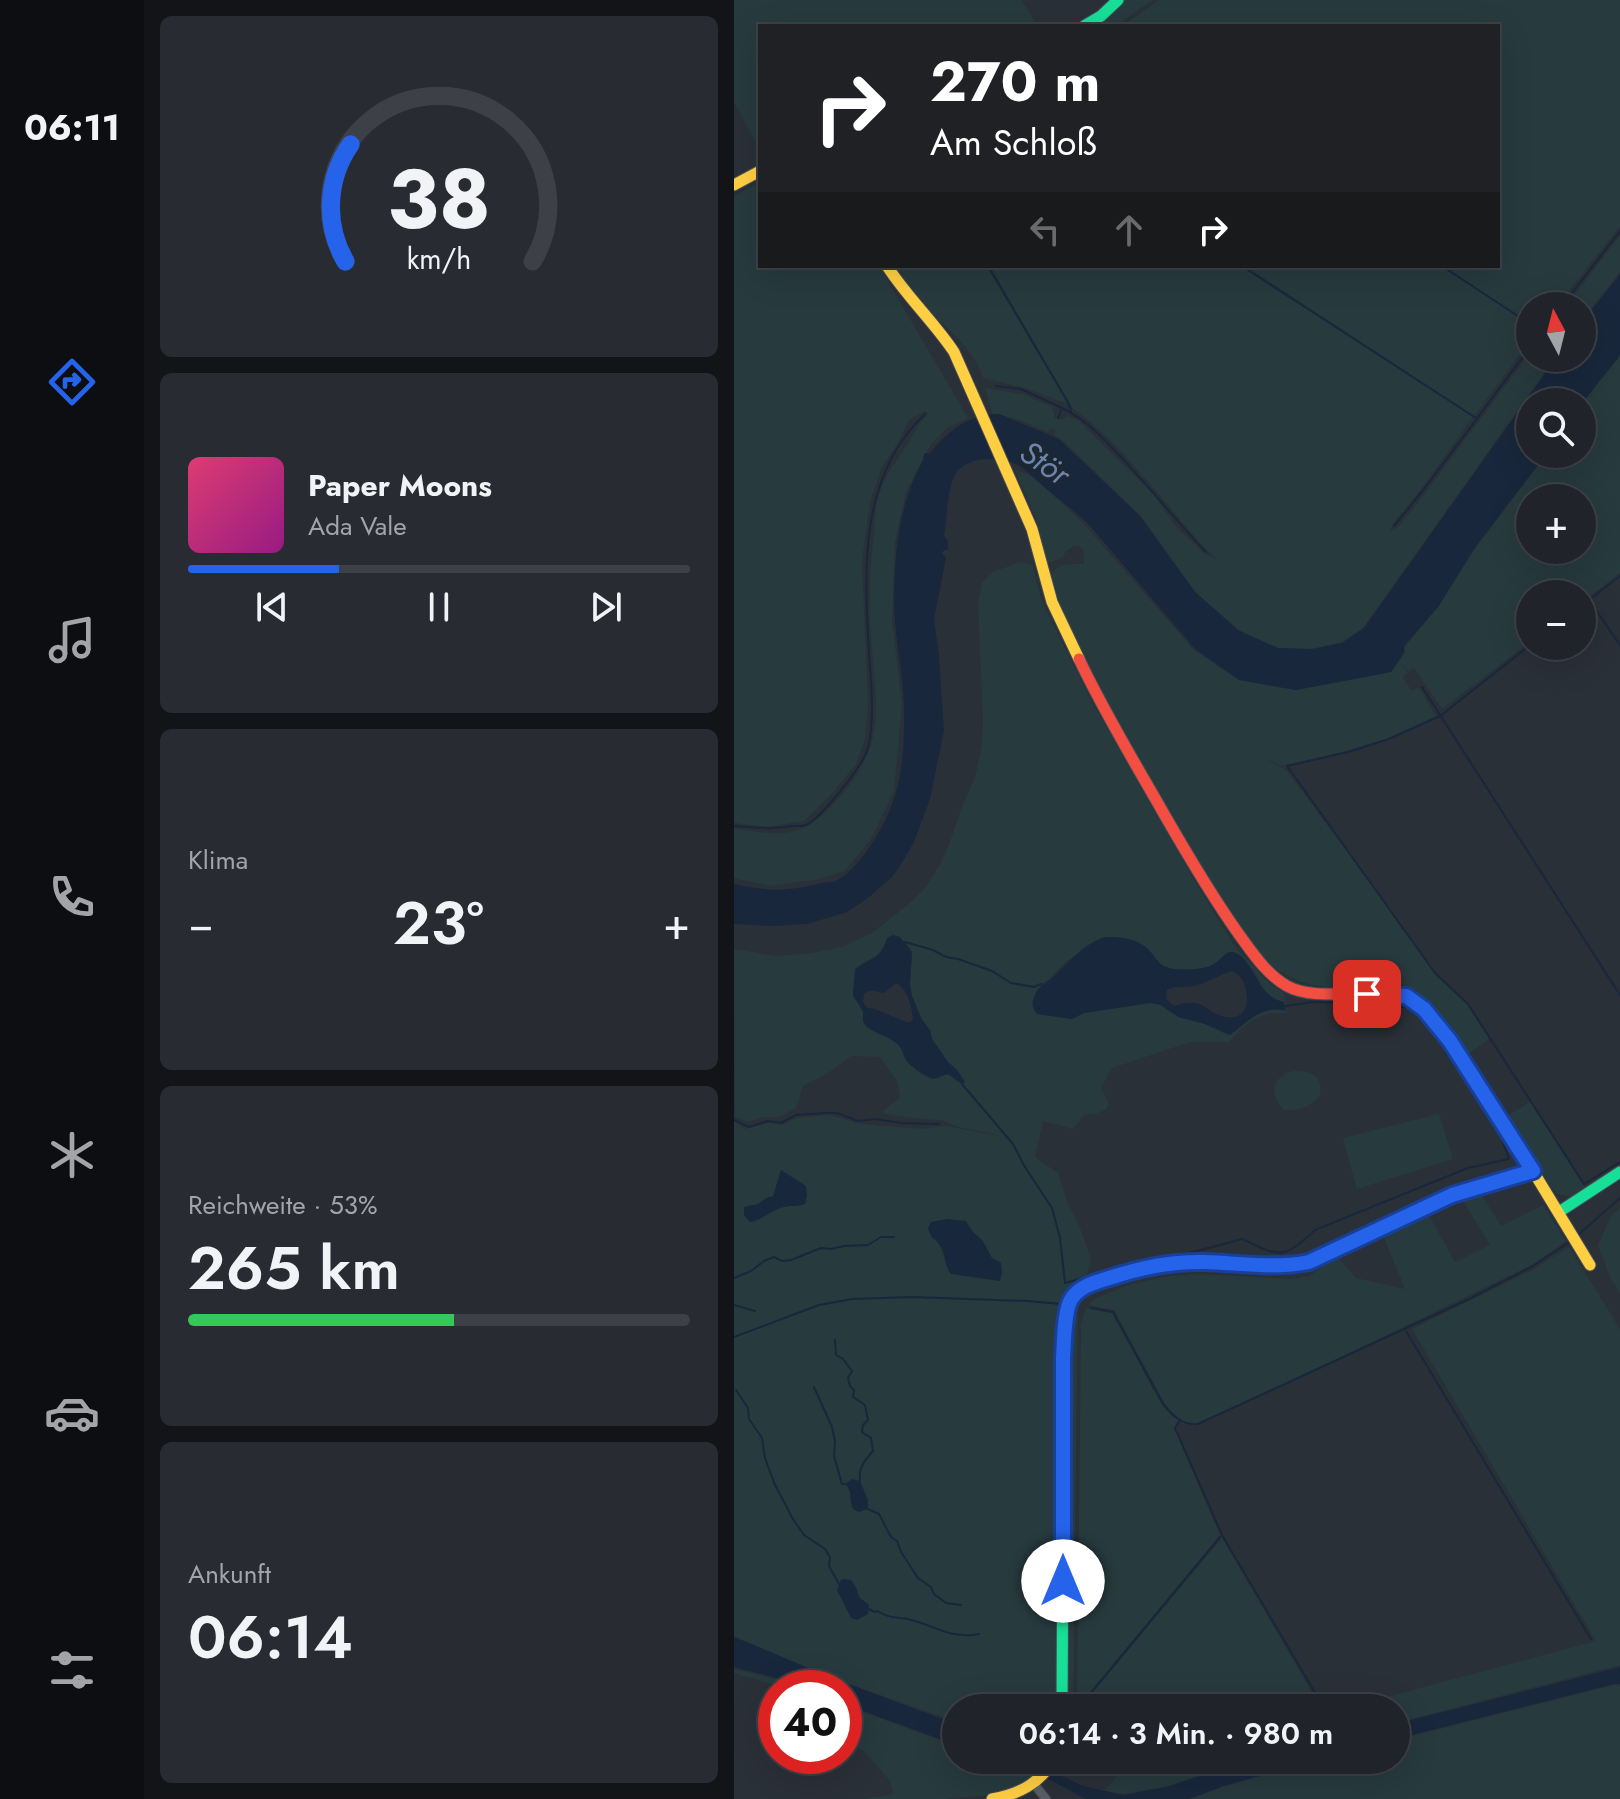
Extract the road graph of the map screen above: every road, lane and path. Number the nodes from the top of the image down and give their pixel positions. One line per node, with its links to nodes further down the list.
1 (1118, 0): 2 (main road)
2 (1087, 24)
3 (758, 172): 4 (main road)
4 (734, 185)
5 (888, 268): 6 (main road)
6 (1533, 1171): 8 (main road); 10 (main road)
7 (1620, 1172): 8 (main road)
8 (1559, 1212): 9 (main road)
9 (1590, 1265)
10 (1062, 1694)
11 (1044, 1774): 12 (main road)
12 (1038, 1781): 13 (main road); 14 (street)
13 (992, 1799)
14 (1046, 1799)

